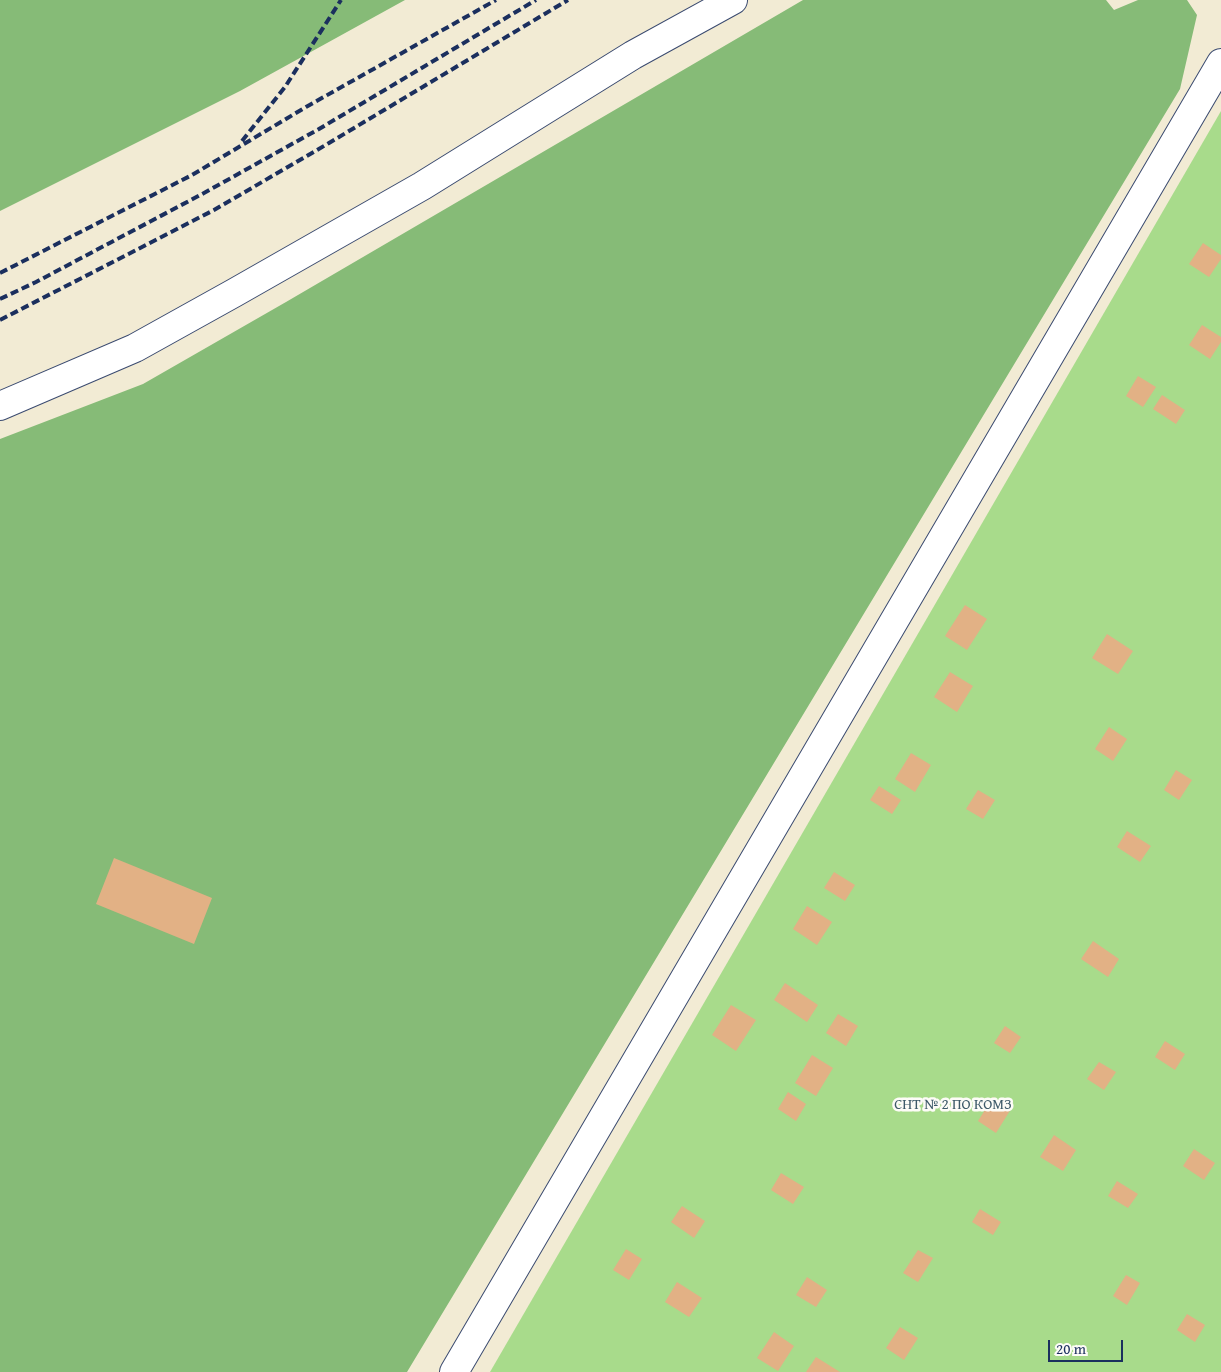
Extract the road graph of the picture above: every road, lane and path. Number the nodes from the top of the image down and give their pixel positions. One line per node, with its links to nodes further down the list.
1 (733, 0): 3 (street)
2 (1221, 63): 4 (street)
3 (0, 406)
4 (454, 1372)

